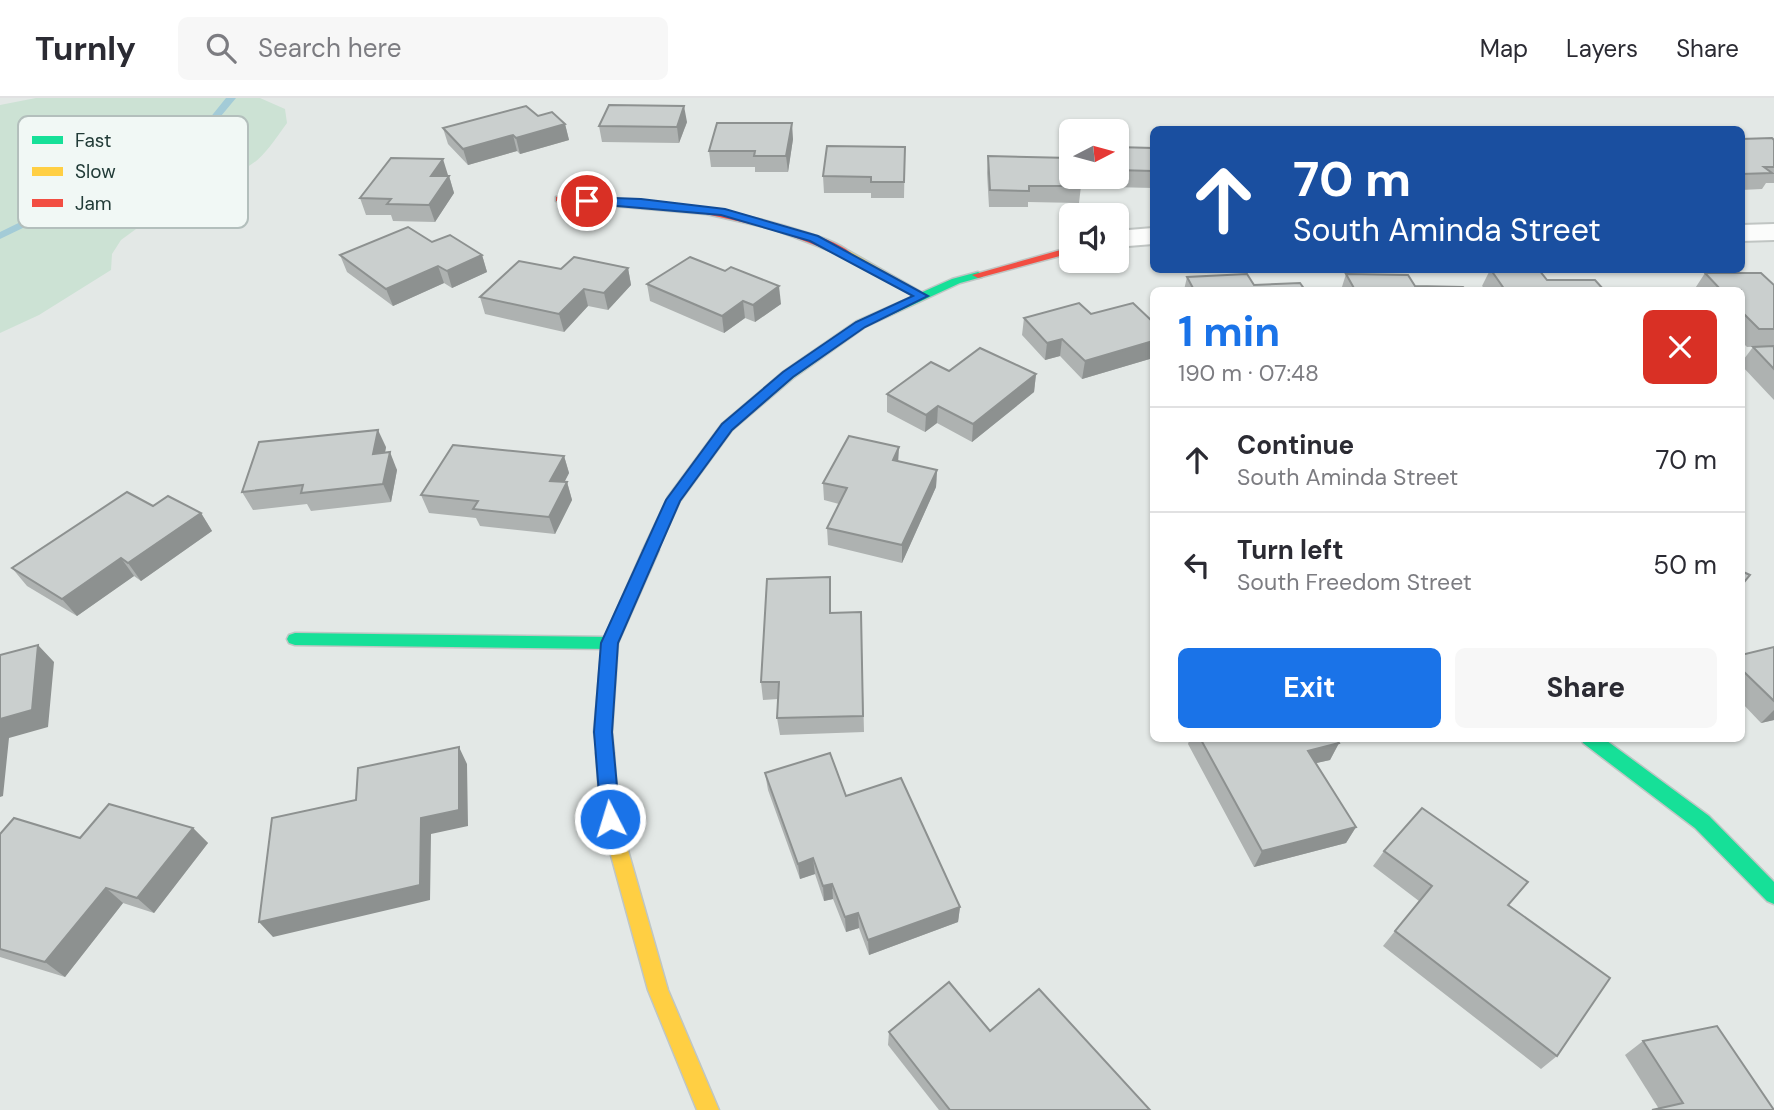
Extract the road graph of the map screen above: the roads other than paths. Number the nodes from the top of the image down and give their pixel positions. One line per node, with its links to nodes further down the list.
1 (560, 200): 7 (street)
2 (1774, 232): 3 (street)
3 (1745, 233)
4 (1150, 236): 5 (street)
5 (1129, 238)
6 (1059, 253): 7 (street)
7 (922, 296): 9 (street)
8 (295, 639): 9 (street)
9 (610, 643): 12 (street)
10 (1594, 742): 11 (street)
11 (1774, 895)
12 (708, 1110)

